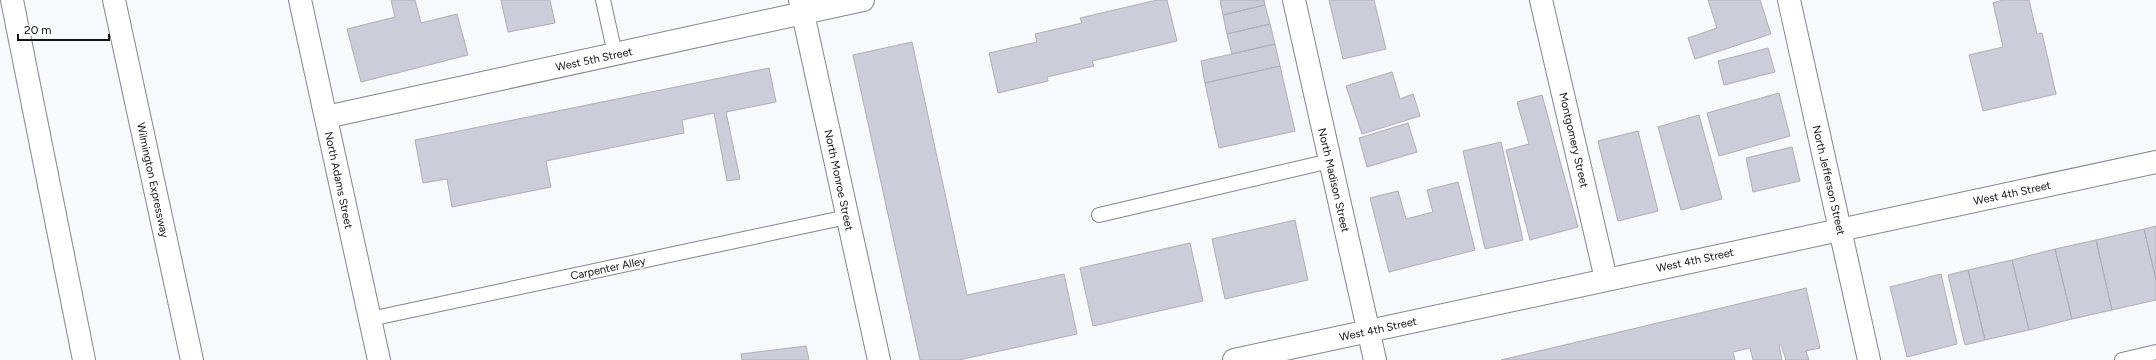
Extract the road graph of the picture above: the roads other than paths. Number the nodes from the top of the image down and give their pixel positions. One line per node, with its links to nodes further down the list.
1 (12, 0): 21 (main road)
2 (114, 0): 22 (main road, Wilmington Expressway)
3 (300, 0): 11 (main road, North Adams Street)
4 (603, 0): 10 (lane)
5 (863, 0): 9 (main road, West 5th Street)
6 (1294, 0): 12 (main road, North Madison Street)
7 (1542, 0): 17 (main road, Montgomery Street)
8 (1789, 0): 16 (main road, North Jefferson Street)
9 (802, 6): 10 (main road, West 5th Street); 15 (main road, North Monroe Street)
10 (615, 54): 11 (main road, West 5th Street)
11 (326, 118): 18 (main road, North Adams Street)
12 (1330, 161): 14 (lane); 19 (main road, North Madison Street)
13 (2156, 162): 16 (main road, West 4th Street)
14 (1099, 215)
15 (846, 217): 18 (lane, Carpenter Alley); 24 (main road, North Monroe Street)
16 (1840, 230): 17 (main road, West 4th Street); 27 (main road, North Jefferson Street)
17 (1606, 279): 19 (main road, West 4th Street)
18 (370, 319): 23 (main road, North Adams Street)
19 (1368, 331): 25 (main road, West 4th Street); 26 (main road, North Madison Street)
20 (2156, 352): 28 (lane)
21 (84, 360)
22 (192, 360)
23 (379, 360)
24 (878, 360)
25 (1234, 360)
26 (1375, 360)
27 (1869, 360)
28 (2122, 360)

